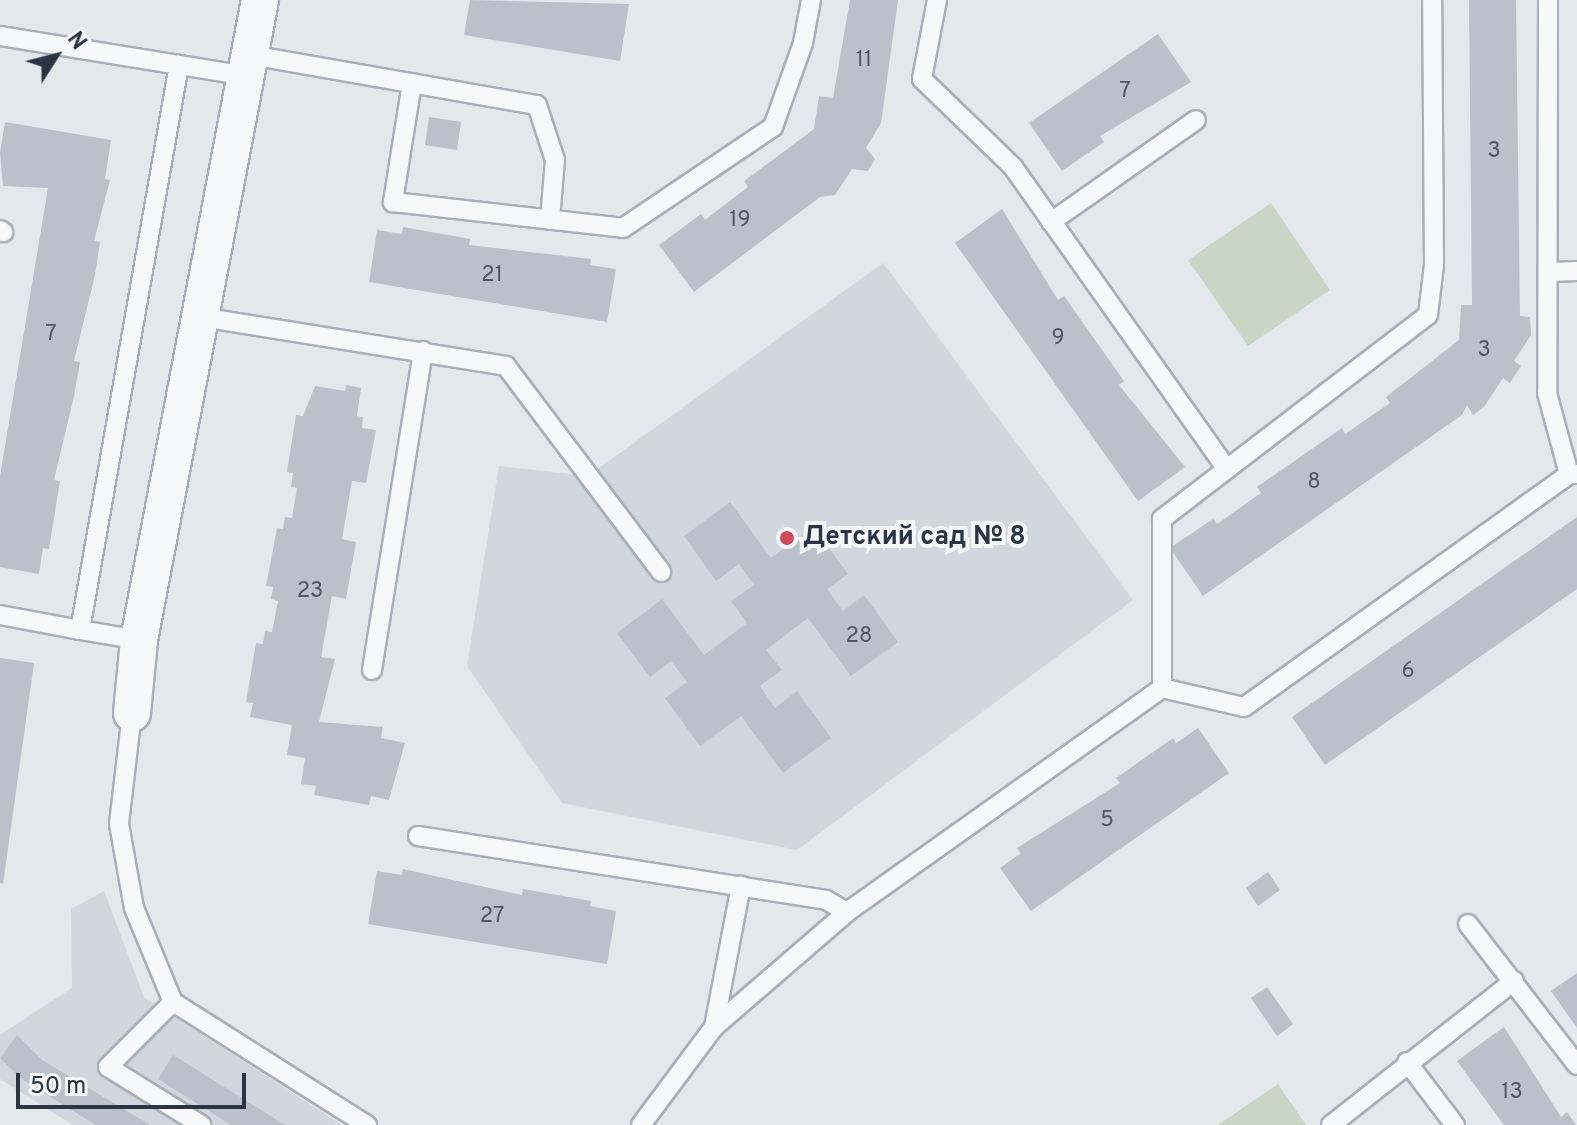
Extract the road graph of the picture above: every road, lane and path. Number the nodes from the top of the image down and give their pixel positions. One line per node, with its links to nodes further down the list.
1 (260, 0): 8 (street)
2 (811, 0): 11 (lane)
3 (937, 0): 12 (lane)
4 (1432, 0): 17 (lane)
5 (1548, 0): 14 (lane)
6 (0, 36): 7 (lane)
7 (179, 65): 8 (lane); 21 (lane)
8 (248, 66): 9 (lane); 15 (street)
9 (412, 83): 11 (lane); 11 (lane)
10 (1196, 120): 12 (lane)
11 (550, 220)
12 (1051, 222): 17 (lane)
13 (1577, 271): 14 (lane)
14 (1550, 272): 18 (lane)
15 (201, 317): 16 (lane); 22 (street)
16 (423, 351): 19 (lane); 23 (lane)
17 (1227, 469): 24 (lane)
18 (1573, 474): 24 (lane)
19 (661, 572)
20 (0, 615): 21 (lane)
21 (80, 630): 22 (lane)
22 (139, 640): 25 (street)
23 (372, 670)
24 (1162, 688): 28 (lane)
25 (132, 713): 31 (lane)
26 (418, 836): 27 (lane)
27 (741, 886): 28 (lane); 32 (lane)
28 (847, 912): 32 (lane)
29 (1468, 924): 30 (lane)
30 (1514, 981): 33 (lane); 34 (lane)
31 (173, 1002): 36 (lane); 37 (lane)
32 (714, 1027): 38 (lane)
33 (1407, 1062): 35 (lane); 39 (lane)
34 (1577, 1065)
35 (1328, 1124)
36 (201, 1125)
37 (367, 1125)
38 (641, 1125)
39 (1455, 1125)

